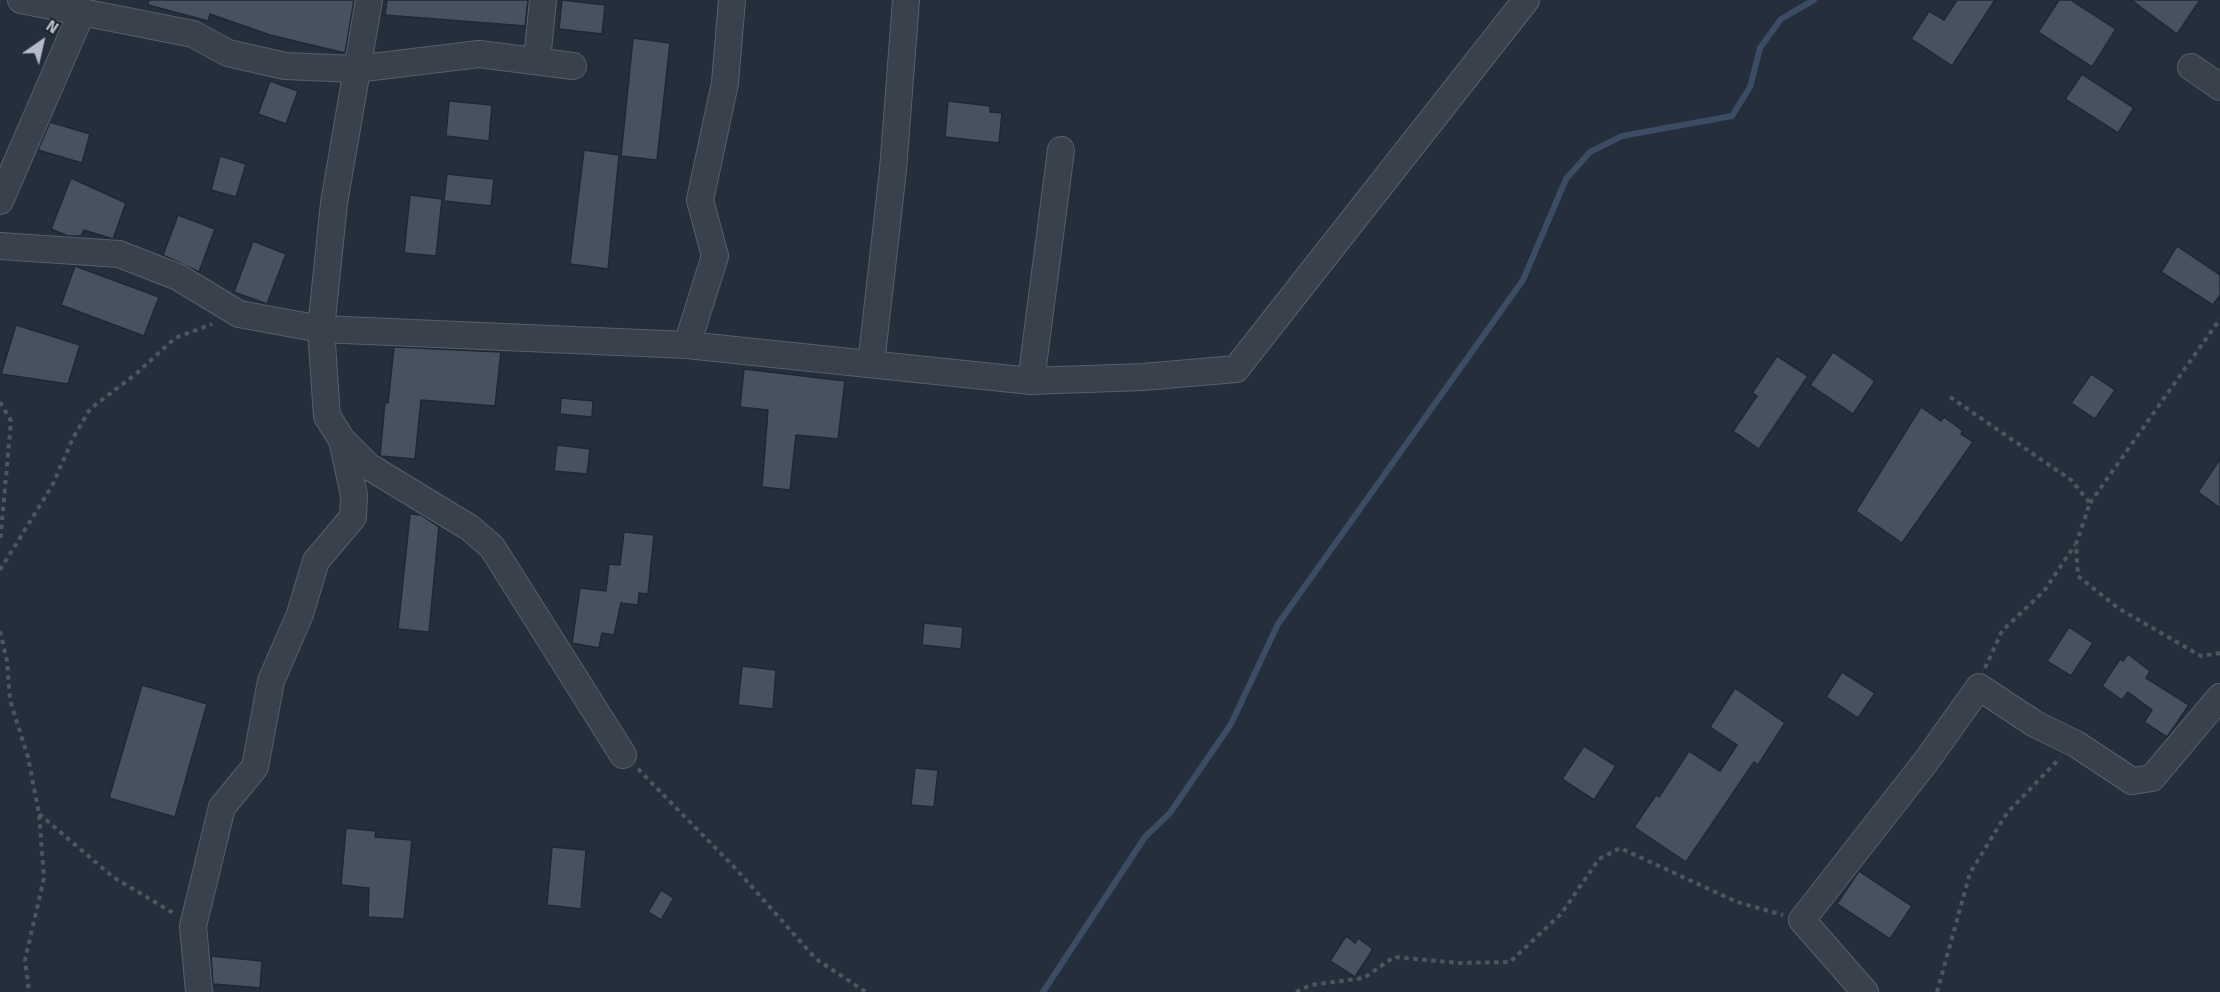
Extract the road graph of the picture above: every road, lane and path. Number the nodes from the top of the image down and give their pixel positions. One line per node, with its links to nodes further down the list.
1 (21, 0): 7 (street)
2 (369, 0): 11 (street)
3 (543, 0): 8 (street)
4 (732, 0): 19 (street)
5 (906, 0): 20 (street)
6 (1526, 0): 21 (street)
7 (81, 14): 11 (street); 14 (street)
8 (537, 60): 9 (street); 11 (street)
9 (573, 66)
10 (2191, 67): 12 (street)
11 (356, 69): 18 (street)
12 (2220, 87)
13 (1061, 150): 21 (street)
14 (0, 201)
15 (0, 246): 16 (street)
16 (239, 314): 18 (street); 28 (path)
17 (2220, 319): 25 (path)
18 (321, 329): 19 (street); 24 (street)
19 (687, 345): 20 (street)
20 (872, 364): 21 (street)
21 (1031, 381)
22 (1950, 397): 25 (path)
23 (0, 402): 26 (path)
24 (342, 440): 34 (street); 37 (street)
25 (2090, 502): 27 (path)
26 (0, 543)
27 (2076, 544): 30 (path); 31 (path)
28 (0, 570)
29 (0, 631): 35 (path)
30 (2220, 652)
31 (1979, 687): 33 (street); 36 (street)
32 (2220, 697): 33 (street)
33 (2076, 744): 43 (path)
34 (623, 755): 40 (path)
35 (39, 814): 37 (path); 38 (path)
36 (1802, 920): 41 (path); 42 (street)
37 (193, 926): 39 (street)
38 (29, 992)
39 (199, 992)
40 (866, 992)
41 (1296, 992)
42 (1865, 992)
43 (1937, 992)

